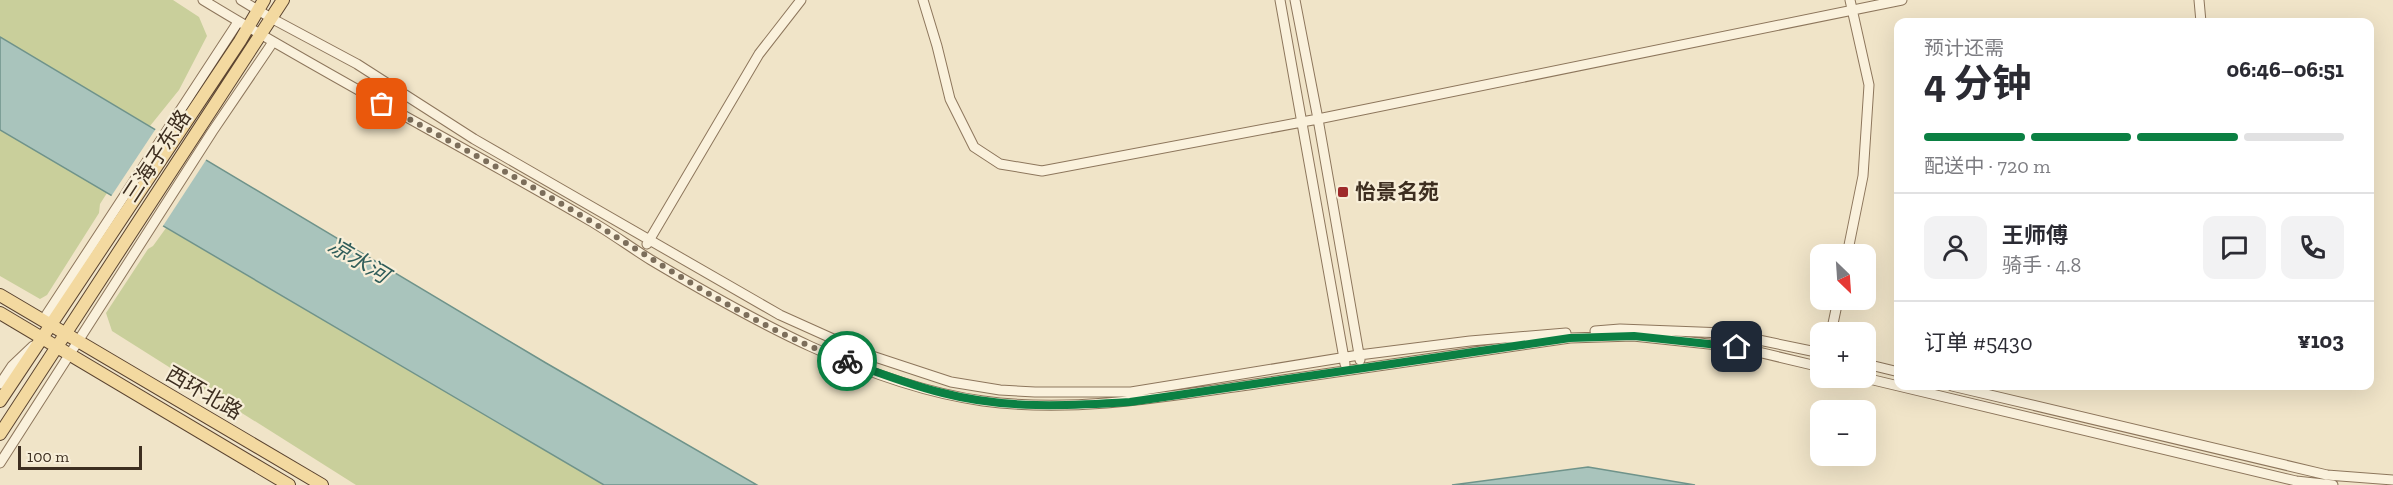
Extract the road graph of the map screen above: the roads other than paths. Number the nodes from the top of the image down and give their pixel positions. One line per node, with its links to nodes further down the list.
1 (203, 0): 14 (street)
2 (241, 0): 11 (street)
3 (283, 0): 12 (main road, 三海子东路)
4 (801, 0): 24 (street)
5 (923, 0): 19 (street)
6 (1280, 0): 19 (street)
7 (1294, 0): 18 (street)
8 (1902, 0): 10 (street)
9 (2199, 0): 13 (street)
10 (1851, 4): 18 (street); 25 (street)
11 (261, 5): 12 (street); 14 (main road, 三海子东路)
12 (271, 18): 15 (main road, 三海子东路); 24 (street)
13 (2201, 18)
14 (243, 25): 15 (street); 17 (main road, 三海子东路)
15 (260, 35): 16 (street); 20 (main road, 三海子东路)
16 (273, 42): 20 (street); 27 (street)
17 (178, 118): 21 (street); 21 (main road, 三海子东路)
18 (1318, 119): 19 (street); 38 (street)
19 (1303, 120): 39 (street)
20 (205, 135): 23 (main road, 三海子东路); 28 (street)
21 (117, 213): 22 (street); 26 (main road, 三海子东路)
22 (104, 224): 26 (street); 31 (street)
23 (127, 238): 28 (street); 32 (main road, 三海子东路)
24 (649, 241): 27 (street); 39 (street)
25 (1849, 244)
26 (99, 250): 31 (main road, 三海子东路)
27 (642, 254): 43 (street)
28 (126, 266): 34 (street)
29 (0, 295): 31 (main road, 西环北路)
30 (0, 313): 33 (main road, 西环北路)
31 (47, 322): 32 (main road, 西环北路); 33 (main road, 三海子东路)
32 (66, 333): 34 (main road, 西环北路); 35 (main road, 三海子东路)
33 (41, 338): 35 (main road, 西环北路); 46 (street); 50 (main road, 三海子东路)
34 (78, 341): 37 (street); 57 (main road, 西环北路)
35 (56, 348): 37 (main road, 西环北路); 51 (main road, 三海子东路)
36 (1810, 351): 38 (street)
37 (69, 355): 54 (street); 56 (main road, 西环北路)
38 (1359, 355): 39 (street); 42 (street)
39 (1344, 358): 43 (street)
40 (1810, 364): 42 (street)
41 (1876, 366): 44 (street)
42 (1361, 368): 43 (street)
43 (1347, 371)
44 (1894, 371)
45 (1876, 381): 47 (street)
46 (0, 384)
47 (1894, 385)
48 (1915, 390): 53 (street)
49 (1969, 390): 52 (street)
50 (0, 401)
51 (0, 434)
52 (2207, 446): 53 (street); 55 (street)
53 (2205, 460): 58 (street)
54 (0, 463)
55 (2393, 480)
56 (289, 485)
57 (322, 485)
58 (2332, 485)

